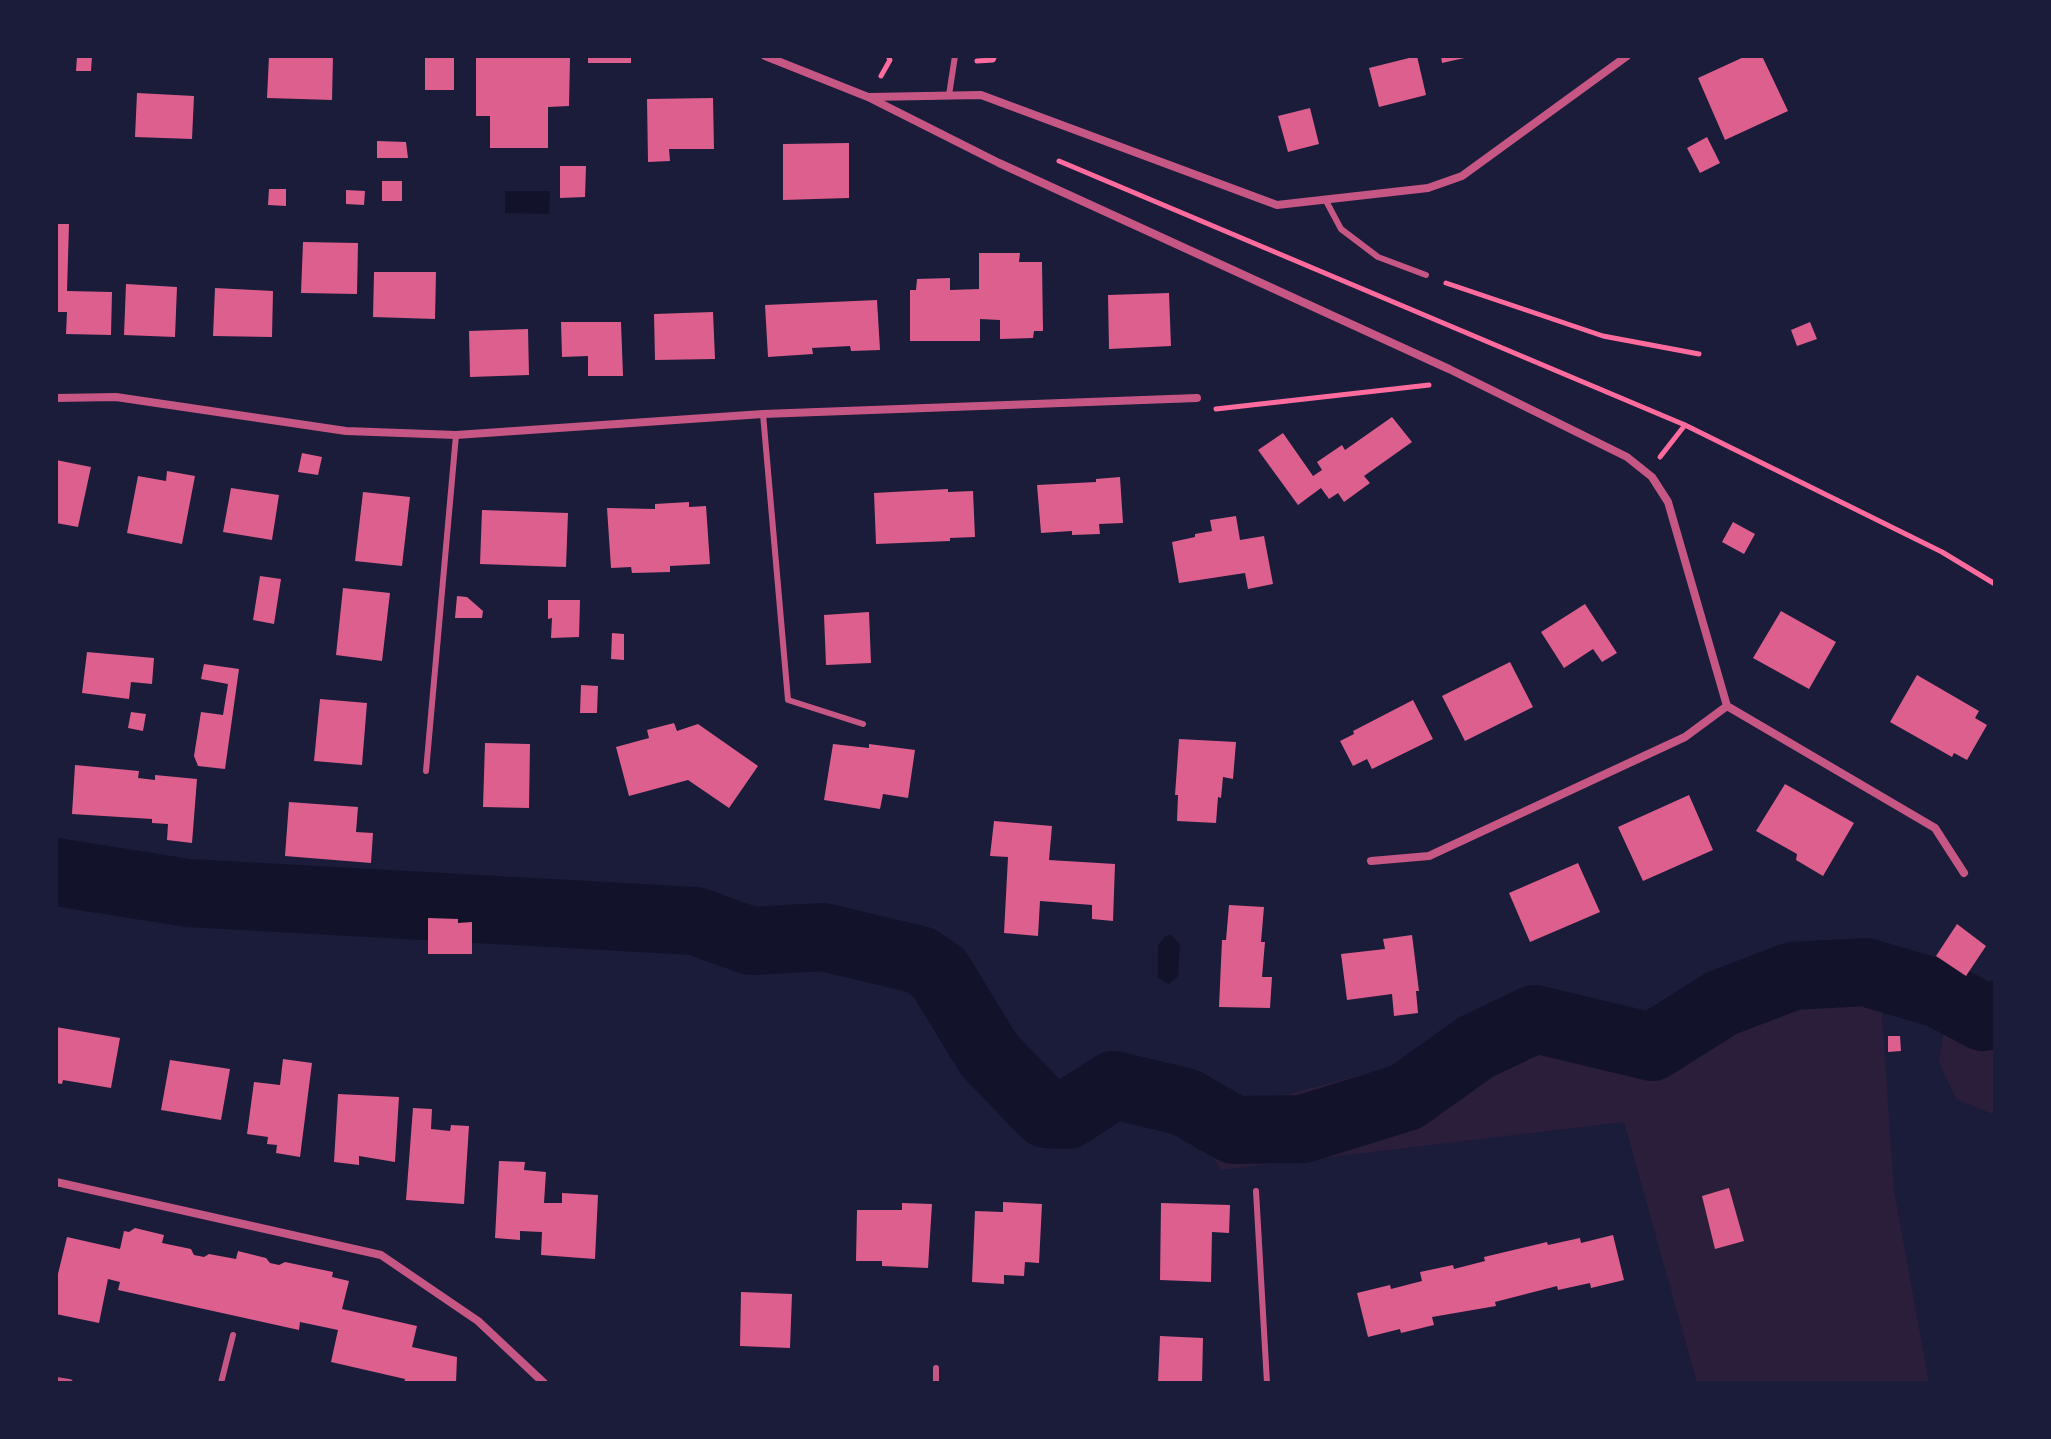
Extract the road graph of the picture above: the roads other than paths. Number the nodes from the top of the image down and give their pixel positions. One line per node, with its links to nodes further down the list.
1 (765, 56): 5 (street)
2 (955, 56): 4 (lane)
3 (1627, 56): 6 (street)
4 (949, 95): 5 (street); 6 (street)
5 (868, 97): 12 (street)
6 (1325, 199): 7 (lane)
7 (1426, 275)
8 (56, 398): 11 (street)
9 (1197, 398): 10 (street)
10 (763, 414): 11 (street); 13 (lane)
11 (456, 435): 14 (lane)
12 (1727, 706): 15 (street); 16 (street)
13 (863, 724)
14 (426, 771)
15 (1371, 861)
16 (1964, 873)
17 (56, 1182): 24 (street)
18 (1256, 1191): 26 (lane)
19 (233, 1335): 23 (lane)
20 (936, 1368): 25 (lane)
21 (56, 1381): 22 (street)
22 (69, 1383)
23 (221, 1383)
24 (544, 1383)
25 (936, 1383)
26 (1267, 1383)

